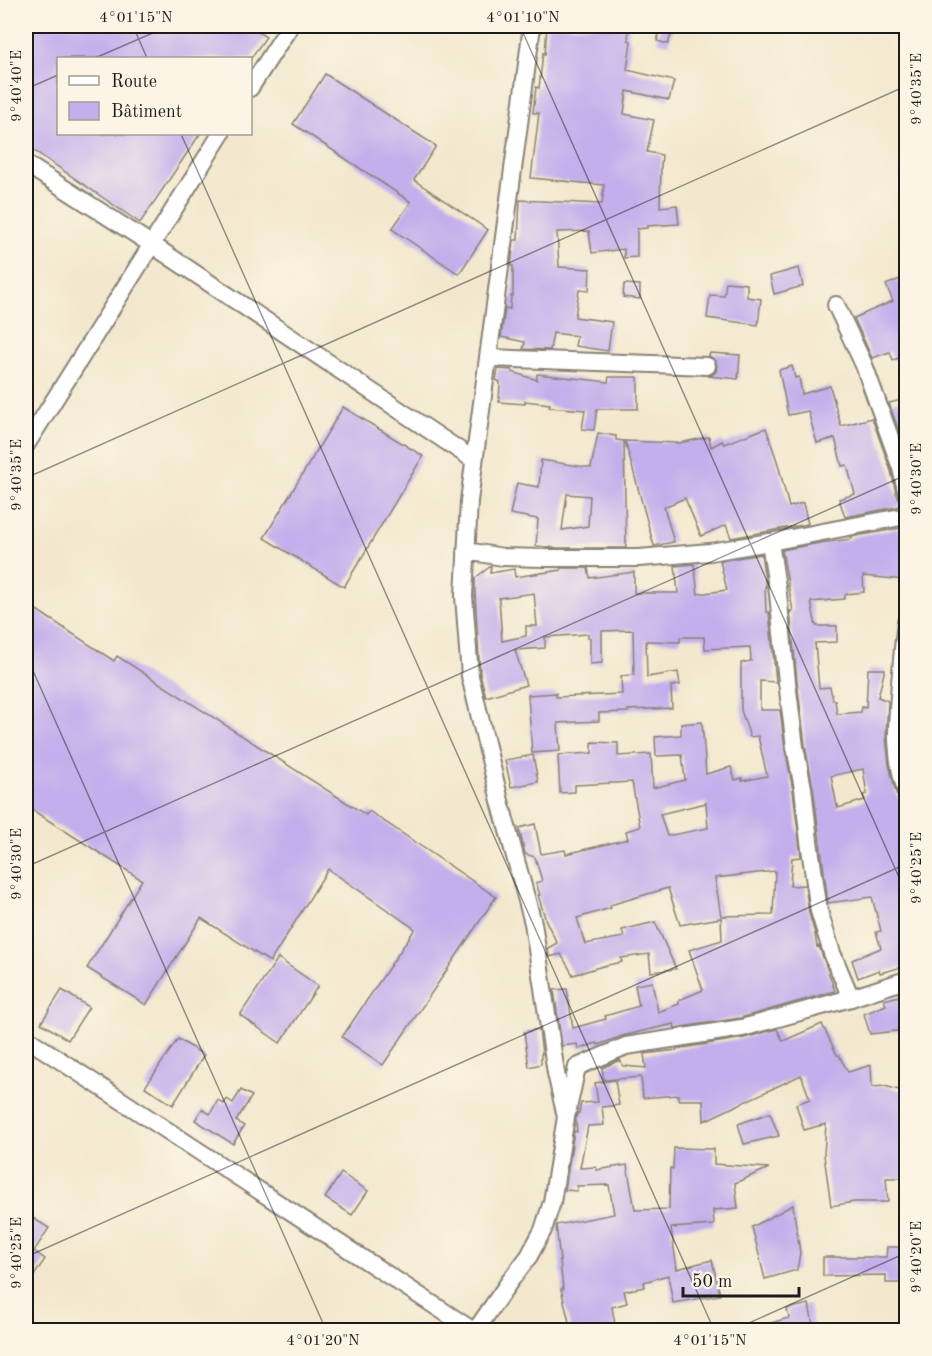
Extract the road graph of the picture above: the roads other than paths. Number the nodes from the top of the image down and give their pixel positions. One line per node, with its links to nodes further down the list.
1 (290, 26): 3 (street)
2 (532, 26): 8 (street)
3 (252, 85)
4 (220, 135): 6 (street)
5 (26, 164): 6 (street)
6 (151, 244): 10 (street); 11 (street)
7 (836, 305): 12 (street)
8 (488, 358): 9 (street); 11 (street)
9 (707, 366)
10 (26, 445)
11 (474, 460): 15 (street)
12 (906, 490)
13 (906, 516): 14 (street)
14 (770, 542): 15 (street); 19 (street)
15 (466, 551): 21 (street)
16 (906, 622): 17 (street)
17 (906, 790)
18 (906, 980): 19 (street)
19 (851, 998): 21 (street)
20 (26, 1038): 22 (street)
21 (566, 1117): 23 (street)
22 (471, 1330)
23 (476, 1330)

